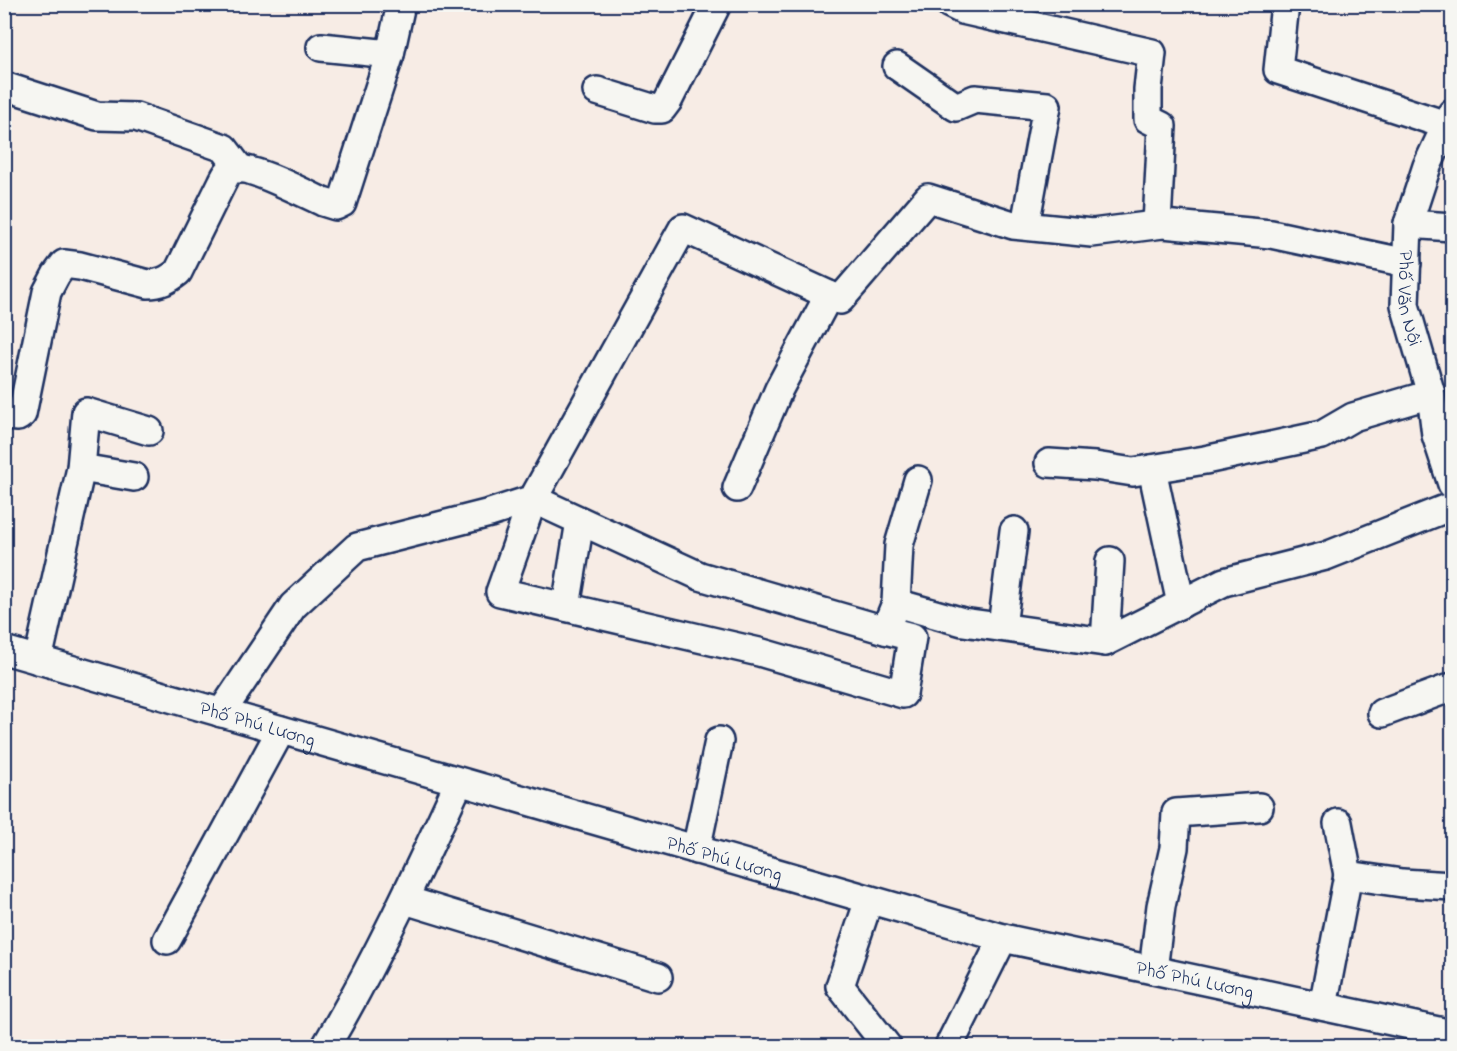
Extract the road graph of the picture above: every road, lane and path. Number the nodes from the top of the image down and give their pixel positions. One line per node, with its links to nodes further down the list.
1 (401, 4): 6 (street)
2 (950, 4): 12 (street)
3 (1286, 4): 10 (street)
4 (712, 6): 9 (street)
5 (321, 47): 6 (street)
6 (390, 54): 11 (street)
7 (897, 66): 14 (street)
8 (4, 86): 11 (street)
9 (597, 91)
10 (1449, 119): 13 (street, Phố Văn Nội)
11 (240, 169): 19 (street)
12 (1157, 224): 14 (street); 16 (street)
13 (1408, 224): 15 (street); 16 (street, Phố Văn Nội)
14 (1025, 225): 17 (street)
15 (1452, 227)
16 (1407, 263): 18 (street, Phố Văn Nội)
17 (829, 295): 27 (street); 28 (street)
18 (1431, 394): 23 (street); 26 (street, Phố Văn Nội)
19 (4, 416)
20 (149, 431): 22 (street)
21 (1049, 463): 23 (street)
22 (81, 468): 24 (street); 40 (street)
23 (1152, 469): 34 (street)
24 (134, 477)
25 (918, 480): 33 (street)
26 (1452, 484)
27 (737, 488)
28 (533, 499): 30 (street); 35 (street); 42 (street)
29 (1452, 506): 34 (street)
30 (580, 520): 35 (street); 37 (street)
31 (1014, 531): 36 (street)
32 (1110, 561): 38 (street)
33 (896, 603): 36 (street); 37 (street)
34 (1181, 604): 38 (street)
35 (566, 607): 37 (street)
36 (1002, 627): 38 (street)
37 (885, 630)
38 (1105, 642)
39 (4, 650): 40 (street, Phố Phú Lương)
40 (38, 660): 42 (street, Phố Phú Lương)
41 (1452, 687): 43 (street)
42 (221, 713): 44 (street, Phố Phú Lương)
43 (1382, 713)
44 (281, 730): 46 (street, Phố Phú Lương); 55 (street)
45 (719, 741): 49 (street)
46 (459, 782): 49 (street, Phố Phú Lương); 52 (street)
47 (1259, 807): 56 (street)
48 (1338, 823): 50 (street)
49 (696, 850): 53 (street, Phố Phú Lương)
50 (1348, 875): 51 (street); 58 (street)
51 (1452, 886)
52 (405, 900): 57 (street); 60 (street)
53 (869, 900): 54 (street, Phố Phú Lương); 61 (street)
54 (1003, 938): 56 (street, Phố Phú Lương); 62 (street)
55 (166, 940)
56 (1153, 970): 58 (street, Phố Phú Lương)
57 (658, 977)
58 (1323, 1006): 59 (street, Phố Phú Lương)
59 (1452, 1034)
60 (326, 1047)
61 (887, 1047)
62 (950, 1047)

